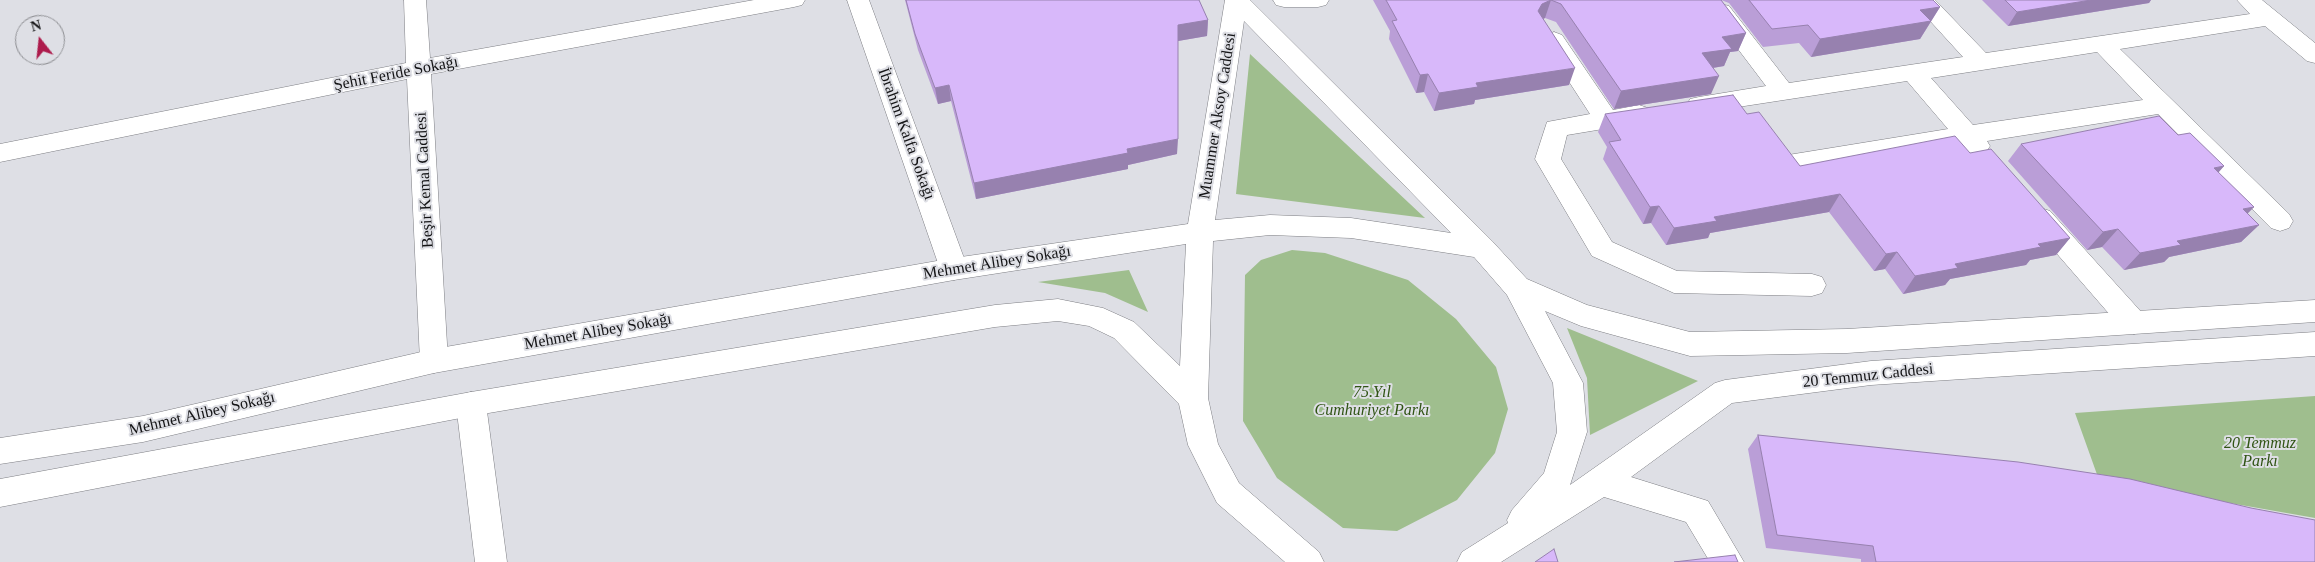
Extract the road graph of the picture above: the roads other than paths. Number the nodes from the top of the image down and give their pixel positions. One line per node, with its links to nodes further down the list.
1 (415, 0): 15 (main road, Beşir Kemal Caddesi)
2 (794, 0): 15 (main road, Şehit Feride Sokağı)
3 (858, 0): 28 (main road, İbrahim Kalfa Sokağı)
4 (1237, 0): 26 (main road, Muammer Aksoy Caddesi); 27 (main road)
5 (1284, 0): 6 (main road)
6 (1318, 0)
7 (1922, 0): 14 (main road)
8 (2248, 0): 10 (main road)
9 (1720, 10): 17 (main road)
10 (2271, 18): 12 (main road); 13 (main road)
11 (1546, 28): 19 (main road)
12 (2102, 44): 14 (main road); 18 (main road)
13 (2315, 55)
14 (1980, 62): 16 (main road)
15 (420, 68): 21 (main road, Şehit Feride Sokağı); 34 (main road, Beşir Kemal Caddesi)
16 (1914, 74): 17 (main road); 20 (main road)
17 (1784, 93): 19 (main road)
18 (2164, 105): 20 (main road); 25 (main road)
19 (1606, 119): 29 (main road)
20 (1967, 135): 22 (main road); 23 (main road)
21 (0, 153)
22 (1791, 162)
23 (1993, 164)
24 (2025, 200): 32 (main road)
25 (2280, 221)
26 (1200, 232): 27 (main road, Mehmet Alibey Sokağı); 28 (main road, Mehmet Alibey Sokağı); 35 (main road, Muammer Aksoy Caddesi)
27 (1482, 248): 30 (main road)
28 (954, 269): 34 (main road, Mehmet Alibey Sokağı)
29 (1812, 285)
30 (1517, 287): 32 (main road, 20 Temmuz Caddesi); 40 (main road)
31 (2315, 312): 32 (main road, 20 Temmuz Caddesi)
32 (2134, 322)
33 (2315, 344): 38 (main road, 20 Temmuz Caddesi)
34 (434, 361): 37 (main road, Mehmet Alibey Sokağı)
35 (1193, 398): 36 (main road); 42 (main road, Muammer Aksoy Caddesi)
36 (471, 404): 39 (main road); 41 (main road)
37 (0, 451)
38 (1601, 482): 40 (main road, 20 Temmuz Caddesi); 44 (main road)
39 (0, 493)
40 (1506, 540): 43 (main road, 20 Temmuz Caddesi)
41 (491, 562)
42 (1308, 562)
43 (1473, 562)
44 (1728, 562)

